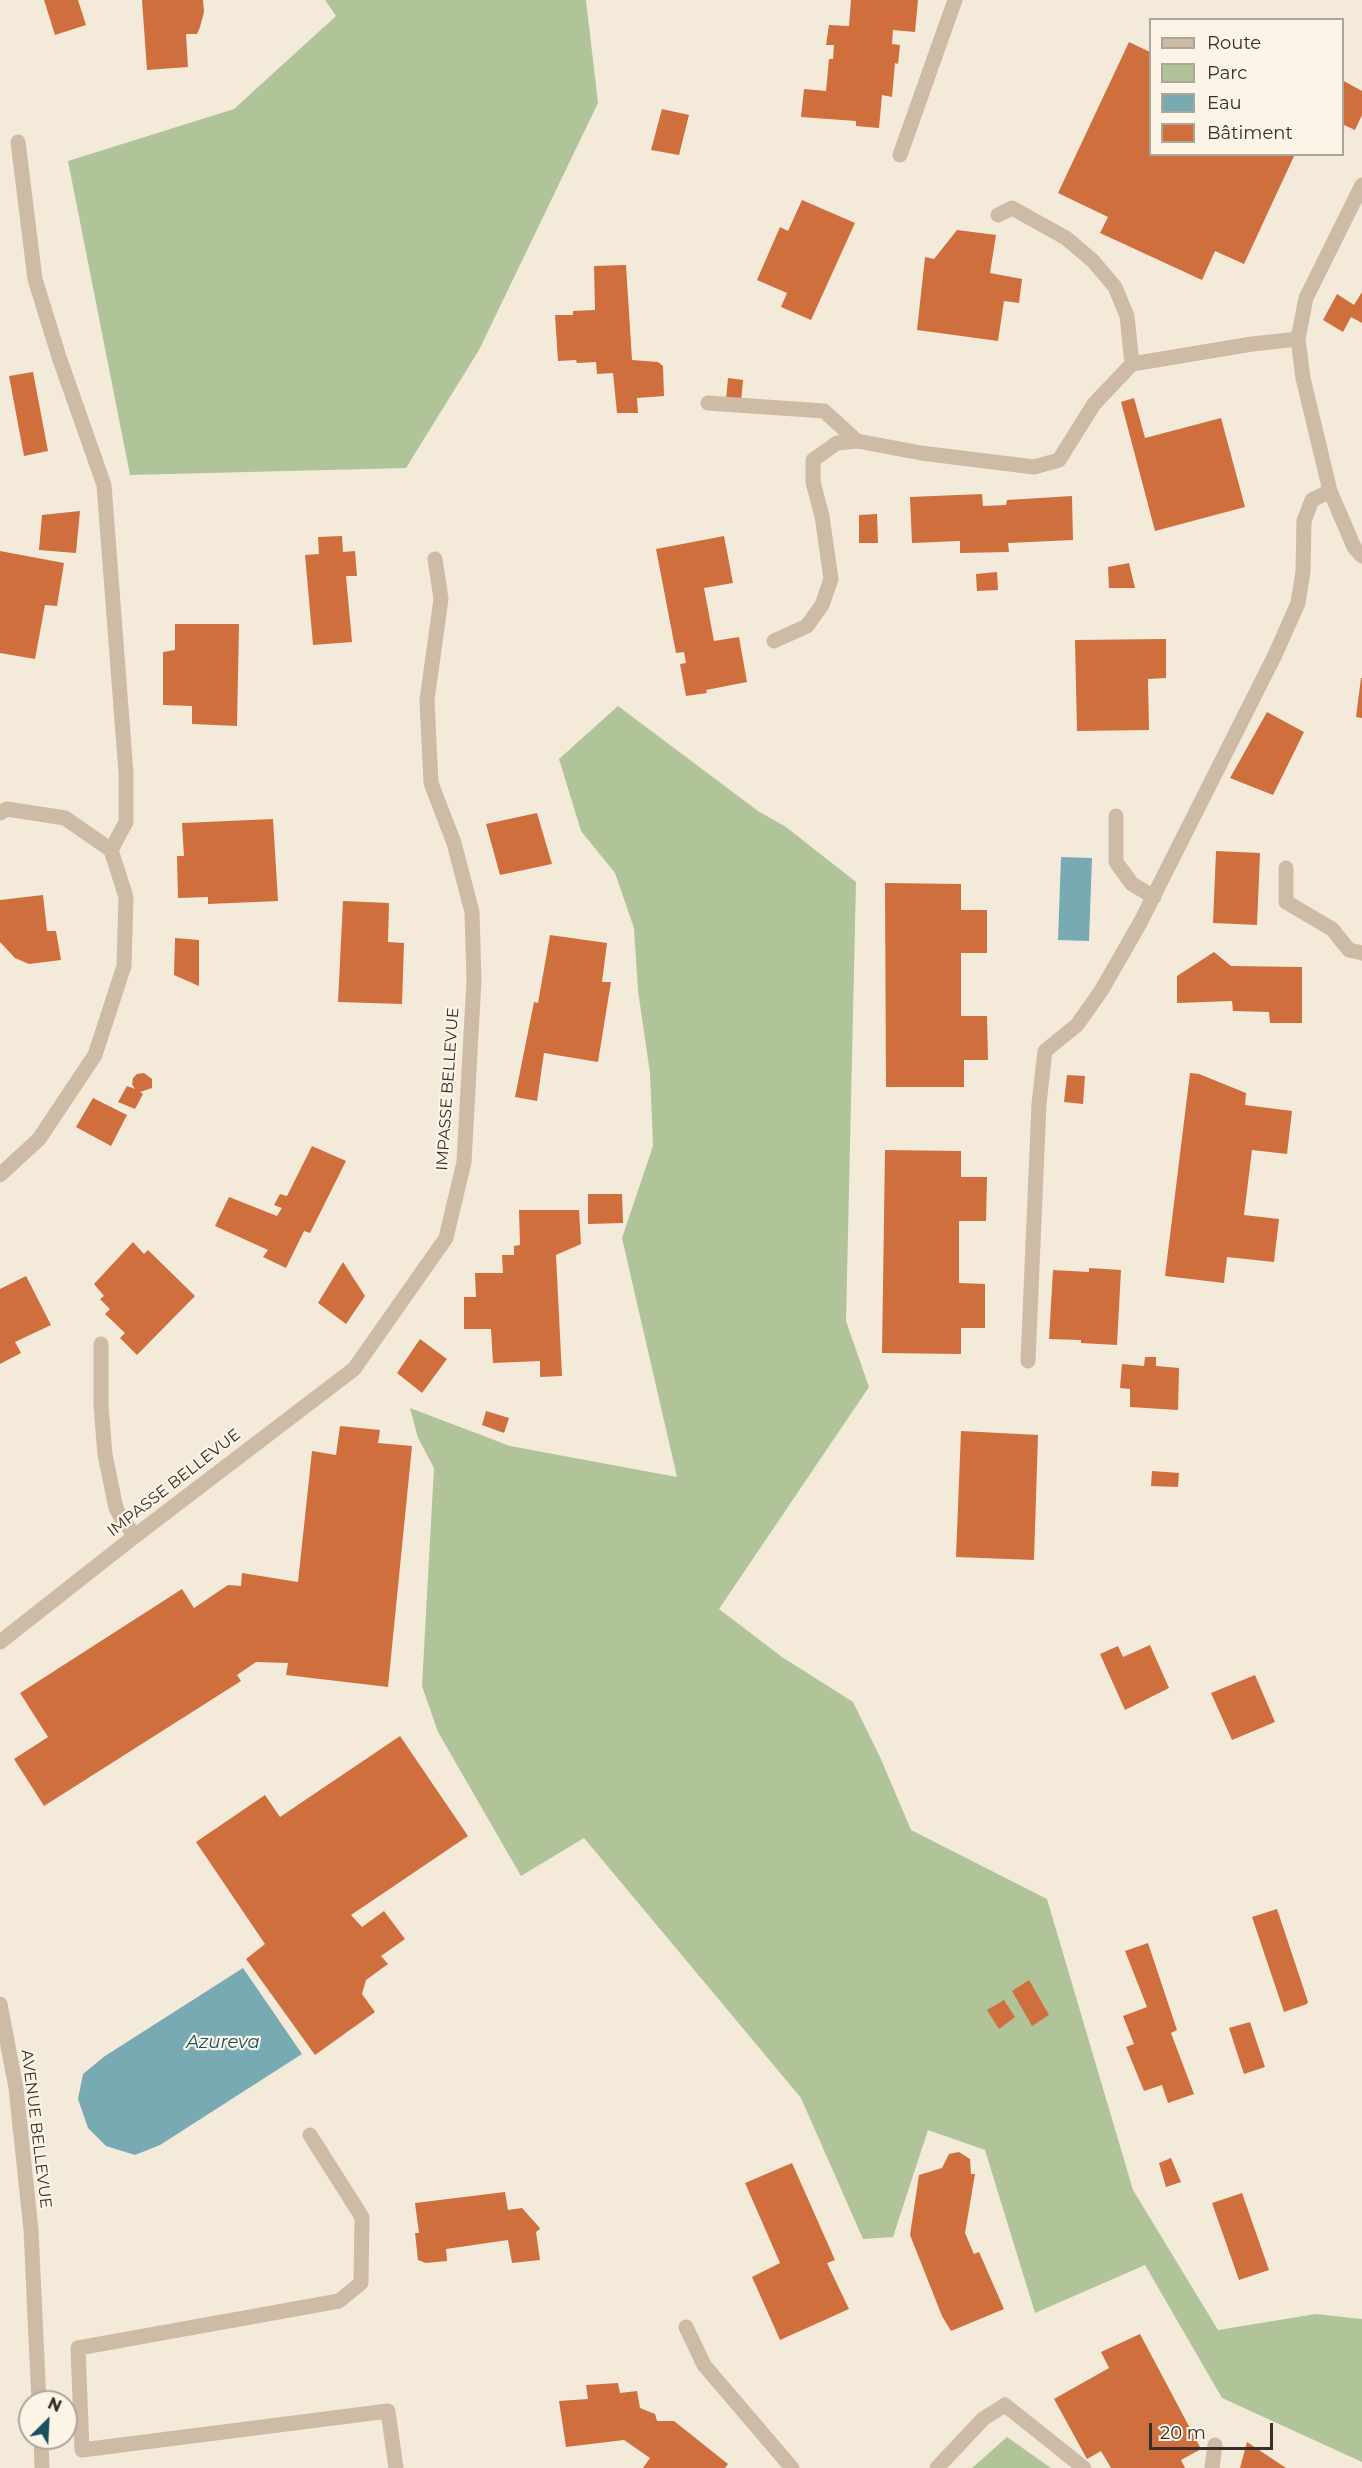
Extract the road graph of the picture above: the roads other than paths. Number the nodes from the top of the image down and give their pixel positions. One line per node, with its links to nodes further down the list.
1 (955, 0): 3 (street)
2 (18, 142): 16 (street)
3 (900, 155)
4 (1362, 185): 6 (street)
5 (998, 215): 7 (street)
6 (1298, 339): 7 (street); 10 (street)
7 (1132, 364): 9 (street)
8 (708, 403): 9 (street)
9 (857, 441): 13 (street)
10 (1330, 491): 11 (street); 18 (street)
11 (1362, 556)
12 (435, 559): 23 (street, IMPASSE BELLEVUE)
13 (774, 641)
14 (0, 813): 16 (street)
15 (1116, 816): 18 (street)
16 (111, 849): 20 (street)
17 (1286, 868): 19 (street)
18 (1154, 897): 22 (street)
19 (1362, 953)
20 (0, 1176)
21 (101, 1344): 23 (street)
22 (1028, 1360)
23 (135, 1536): 24 (street, IMPASSE BELLEVUE)
24 (0, 1642)
25 (0, 2004): 28 (street, AVENUE BELLEVUE)
26 (310, 2135): 32 (street)
27 (686, 2327): 33 (street)
28 (38, 2390)
29 (1215, 2445): 36 (street)
30 (41, 2450): 31 (street)
31 (42, 2468)
32 (396, 2468)
33 (792, 2468)
34 (937, 2468): 35 (street)
35 (1084, 2468)
36 (1212, 2468)

